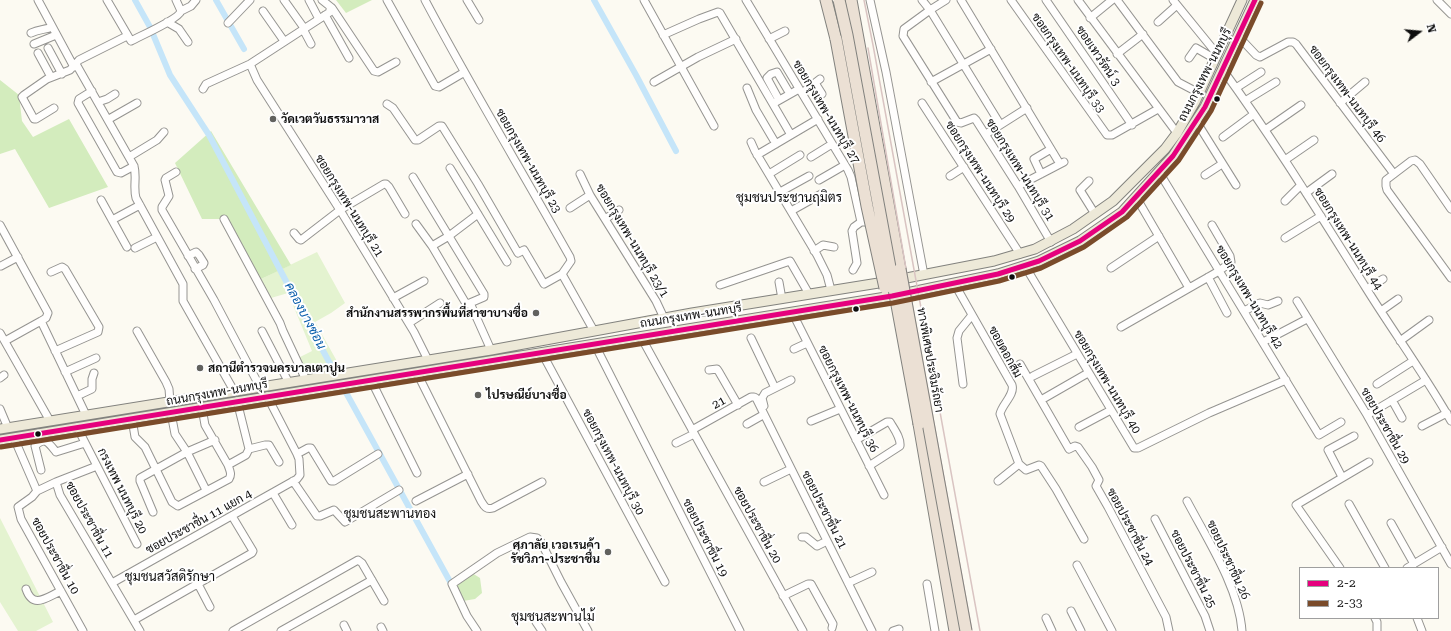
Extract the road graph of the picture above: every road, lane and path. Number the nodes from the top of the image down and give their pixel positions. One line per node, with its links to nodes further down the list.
1 (38, 0): 42 (street)
2 (107, 0): 50 (street)
3 (176, 0): 32 (street)
4 (196, 0): 32 (street)
5 (250, 0): 40 (street)
6 (284, 0): 43 (street)
7 (309, 0): 36 (street)
8 (322, 0): 31 (street)
9 (387, 0): 71 (street)
10 (425, 0): 71 (street, ซอยกรุงเทพ-นนทบุรี 23)
11 (467, 0): 38 (street)
12 (644, 0): 48 (street)
13 (746, 0): 52 (street, ซอยกรุงเทพ-นนทบุรี 27)
14 (826, 0): 288 (highway, bridge)
15 (840, 0): 288 (highway, ทางพิเศษประจิมรัถยา, bridge)
16 (843, 0): 164 (main road)
17 (850, 0): 379 (highway, ทางพิเศษประจิมรัถยา, bridge)
18 (870, 0): 192 (street)
19 (922, 0): 33 (street)
20 (946, 0): 33 (street, ซอยกรุงเทพ-นนทบุรี 31)
21 (961, 0): 58 (street)
22 (1011, 0): 104 (street, ซอยกรุงเทพ-นนทบุรี 33)
23 (1046, 0): 104 (street, ซอยเทวรัตน์ 3)
24 (1078, 0): 37 (street)
25 (1112, 0): 37 (street)
26 (1117, 0): 46 (street)
27 (1242, 0): 61 (main road, ถนนกรุงเทพ-นนทบุรี)
28 (1255, 0): 49 (main road, ถนนกรุงเทพ-นนทบุรี)
29 (1438, 0): 35 (street)
30 (1175, 2): 41 (street); 61 (street)
31 (332, 8): 36 (street); 64 (street)
32 (181, 10): 39 (street)
33 (930, 10): 66 (street); 75 (street, ซอยกรุงเทพ-นนทบุรี 31)
34 (263, 11): 53 (street)
35 (1451, 14)
36 (322, 17): 43 (street); 62 (street)
37 (1090, 18): 60 (street)
38 (479, 20)
39 (167, 22): 50 (street); 54 (street)
40 (228, 22)
41 (1158, 22)
42 (52, 27): 45 (street); 47 (street)
43 (303, 29): 53 (street); 56 (street)
44 (785, 31): 52 (street)
45 (31, 33)
46 (1143, 34): 60 (street); 81 (street)
47 (56, 35): 55 (street); 67 (street)
48 (663, 35): 51 (street); 68 (street)
49 (1238, 37): 69 (main road, ถนนกรุงเทพ-นนทบุรี); 93 (street, ซอยกรุงเทพ-นนทบุรี 46)
50 (129, 38): 67 (street)
51 (736, 39): 68 (street); 90 (street)
52 (769, 39): 84 (street, ซอยกรุงเทพ-นนทบุรี 27)
53 (284, 41): 65 (street)
54 (188, 42)
55 (34, 44)
56 (311, 44)
57 (48, 48): 72 (street)
58 (991, 49): 66 (street); 97 (street)
59 (38, 53): 73 (street)
60 (1117, 54): 98 (street)
61 (1216, 56): 63 (street); 81 (main road, ถนนกรุงเทพ-นนทบุรี)
62 (350, 58)
63 (1189, 58)
64 (396, 62)
65 (250, 64): 80 (street); 153 (street, ซอยกรุงเทพ-นนทบุรี 21)
66 (963, 65): 75 (street); 103 (street)
67 (75, 66): 72 (street); 83 (street)
68 (681, 67): 74 (street); 105 (street)
69 (1223, 70): 79 (street, ซอยกรุงเทพ-นนทบุรี 44); 82 (main road, ถนนกรุงเทพ-นนทบุรี)
70 (1261, 72): 79 (street)
71 (464, 73): 191 (street, ซอยกรุงเทพ-นนทบุรี 23)
72 (62, 74): 73 (street)
73 (51, 77): 96 (street)
74 (654, 82)
75 (931, 82): 109 (street, ซอยกรุงเทพ-นนทบุรี 31)
76 (1276, 82): 88 (street)
77 (1365, 82): 93 (street)
78 (747, 88): 114 (street)
79 (1236, 88): 88 (street, ซอยกรุงเทพ-นนทบุรี 44)
80 (203, 89)
81 (1201, 89): 82 (main road); 108 (main road, ถนนกรุงเทพ-นนทบุรี)
82 (1213, 90): 102 (main road, ถนนกรุงเทพ-นนทบุรี)
83 (92, 91): 89 (street); 124 (street)
84 (801, 91): 86 (street); 87 (street); 101 (street, ซอยกรุงเทพ-นนทบุรี 27)
85 (114, 94): 89 (street)
86 (790, 94): 90 (street); 90 (street)
87 (822, 94)
88 (1245, 101): 99 (street, ซอยกรุงเทพ-นนทบุรี 44)
89 (98, 102): 100 (street)
90 (777, 102): 110 (street)
91 (137, 103): 100 (street)
92 (922, 103): 125 (street, ซอยกรุงเทพ-นนทบุรี 29)
93 (1340, 103): 133 (street, ซอยกรุงเทพ-นนทบุรี 46)
94 (387, 104): 191 (street)
95 (1301, 105): 106 (street)
96 (54, 108)
97 (1027, 108): 103 (street); 116 (street)
98 (1158, 109): 104 (street); 108 (street)
99 (1254, 114): 106 (street, ซอยกรุงเทพ-นนทบุรี 44); 111 (street)
100 (108, 119): 119 (street)
101 (818, 119): 110 (street); 115 (street, ซอยกรุงเทพ-นนทบุรี 27)
102 (1196, 121): 122 (street); 128 (main road, ถนนกรุงเทพ-นนทบุรี)
103 (1000, 124): 109 (street)
104 (1132, 125)
105 (714, 126)
106 (1265, 130): 121 (street, ซอยกรุงเทพ-นนทบุรี 44)
107 (164, 132): 119 (street)
108 (1177, 133): 156 (main road, ถนนกรุงเทพ-นนทบุรี)
109 (986, 134): 142 (street, ซอยกรุงเทพ-นนทบุรี 31)
110 (791, 135): 114 (street)
111 (1223, 137)
112 (1314, 140): 121 (street)
113 (751, 142): 117 (street)
114 (776, 144): 117 (street)
115 (832, 144): 120 (street); 123 (street, ซอยกรุงเทพ-นนทบุรี 27)
116 (1051, 149): 131 (street); 131 (street)
117 (757, 155): 130 (street)
118 (800, 155): 130 (street)
119 (129, 157): 124 (street)
120 (811, 157)
121 (1285, 160): 141 (street, ซอยกรุงเทพ-นนทบุรี 44)
122 (1222, 164): 134 (street); 140 (street)
123 (845, 165): 138 (street); 163 (street, ซอยกรุงเทพ-นนทบุรี 27)
124 (134, 166): 150 (street)
125 (964, 167): 136 (street); 180 (street, ซอยกรุงเทพ-นนทบุรี 29)
126 (450, 168): 158 (street)
127 (176, 172): 181 (street)
128 (1159, 172): 147 (main road, ถนนกรุงเทพ-นนทบุรี); 189 (street, ซอยกรุงเทพ-นนทบุรี 42)
129 (580, 174): 146 (street, ซอยกรุงเทพ-นนทบุรี 23/1)
130 (769, 174): 143 (street)
131 (1041, 174): 142 (street)
132 (1332, 174): 145 (street)
133 (1394, 174): 152 (street); 194 (street)
134 (1205, 175)
135 (809, 176): 143 (street)
136 (950, 176)
137 (413, 177): 171 (street)
138 (819, 180)
139 (1089, 181): 156 (street)
140 (1236, 185)
141 (1301, 185): 145 (street, ซอยกรุงเทพ-นนทบุรี 44); 149 (street)
142 (1018, 186): 174 (street, ซอยกรุงเทพ-นนทบุรี 31)
143 (780, 192): 155 (street)
144 (823, 193): 155 (street)
145 (1306, 193): 159 (street, ซอยกรุงเทพ-นนทบุรี 44)
146 (590, 195): 151 (street); 161 (street, ซอยกรุงเทพ-นนทบุรี 23/1)
147 (1136, 197): 167 (main road, ถนนกรุงเทพ-นนทบุรี); 172 (street)
148 (100, 200): 162 (street)
149 (1285, 201)
150 (140, 205): 162 (street); 170 (street)
151 (570, 208)
152 (1451, 209)
153 (340, 210): 157 (street); 169 (street); 206 (street, ซอยกรุงเทพ-นนทบุรี 21)
154 (619, 210): 161 (street)
155 (791, 211): 179 (street)
156 (1096, 213): 167 (main road); 174 (main road, ถนนกรุงเทพ-นนทบุรี)
157 (405, 214)
158 (478, 214): 171 (street); 183 (street)
159 (1321, 216): 173 (street); 202 (street, ซอยกรุงเทพ-นนทบุรี 44)
160 (224, 219): 253 (street)
161 (605, 219): 219 (street, ซอยกรุงเทพ-นนทบุรี 23/1)
162 (112, 220): 177 (street)
163 (861, 222): 164 (street); 188 (street)
164 (883, 222): 197 (main road)
165 (0, 224): 182 (street)
166 (416, 224): 175 (street)
167 (1105, 224): 185 (main road, ถนนกรุงเทพ-นนทบุรี)
168 (1212, 225): 189 (street)
169 (294, 233)
170 (157, 236): 178 (street); 263 (street)
171 (449, 236): 175 (street); 212 (street)
172 (1159, 236): 186 (street); 201 (street)
173 (1284, 238)
174 (1051, 242): 180 (main road, ถนนกรุงเทพ-นนทบุรี)
175 (432, 246): 212 (street)
176 (834, 247): 179 (street)
177 (126, 248)
178 (135, 248)
179 (814, 250): 203 (street)
180 (1020, 254): 192 (main road, ถนนกรุงเทพ-นนทบุรี)
181 (188, 256): 187 (street); 187 (street)
182 (18, 257): 184 (street); 223 (street)
183 (507, 262)
184 (1, 266)
185 (1025, 266): 199 (main road, ถนนกรุงเทพ-นนทบุรี); 242 (street, ซอยกรุงเทพ-นนทบุรี 40)
186 (1111, 268)
187 (195, 269): 261 (street)
188 (853, 270)
189 (1220, 270): 193 (street); 214 (street, ซอยกรุงเทพ-นนทบุรี 42)
190 (51, 272): 240 (street)
191 (562, 274): 227 (street)
192 (924, 275): 197 (main road, ถนนกรุงเทพ-นนทบุรี)
193 (1208, 277): 201 (street); 217 (street)
194 (1451, 278)
195 (1383, 280): 202 (street)
196 (424, 281): 206 (street)
197 (891, 281): 203 (main road, ถนนกรุงเทพ-นนทบุรี); 205 (main road)
198 (779, 282): 207 (street)
199 (954, 283): 205 (main road, ถนนกรุงเทพ-นนทบุรี); 218 (street, ซอยดอกส้ม)
200 (720, 284): 204 (street)
201 (1189, 288): 225 (street)
202 (1367, 289): 215 (street, ซอยกรุงเทพ-นนทบุรี 44)
203 (831, 290): 204 (main road, ถนนกรุงเทพ-นนทบุรี)
204 (809, 294): 207 (main road, ถนนกรุงเทพ-นนทบุรี)
205 (892, 296): 216 (main road, ถนนกรุงเทพ-นนทบุรี); 377 (street)
206 (393, 298): 224 (street, ซอยกรุงเทพ-นนทบุรี 21)
207 (782, 298): 213 (main road, ถนนกรุงเทพ-นนทบุรี)
208 (1398, 299): 215 (street)
209 (1297, 301): 221 (street, ซอยประชาชื่น 29)
210 (1278, 302): 214 (street)
211 (440, 303): 224 (street)
212 (470, 303): 239 (street)
213 (746, 304): 219 (main road, ถนนกรุงเทพ-นนทบุรี); 220 (main road)
214 (1244, 311): 235 (street, ซอยกรุงเทพ-นนทบุรี 42)
215 (1381, 311): 234 (street, ซอยกรุงเทพ-นนทบุรี 44)
216 (792, 312): 220 (main road, ถนนกรุงเทพ-นนทบุรี); 236 (street, ซอยกรุงเทพ-นนทบุรี 36)
217 (1227, 313)
218 (972, 315): 259 (street); 308 (street, ซอยดอกส้ม)
219 (664, 318): 227 (main road, ถนนกรุงเทพ-นนทบุรี)
220 (748, 319): 230 (main road, ถนนกรุงเทพ-นนทบุรี)
221 (1307, 319): 235 (street); 280 (street, ซอยประชาชื่น 29)
222 (1429, 320): 234 (street)
223 (41, 321): 232 (street); 240 (street)
224 (408, 323): 244 (street, ซอยกรุงเทพ-นนทบุรี 21)
225 (1121, 327)
226 (137, 331): 270 (street)
227 (594, 331): 233 (main road, ถนนกรุงเทพ-นนทบุรี)
228 (262, 332): 258 (street)
229 (0, 333): 232 (street)
230 (640, 337): 237 (main road, ถนนกรุงเทพ-นนทบุรี); 294 (street, ซอยประชาชื่น 20)
231 (751, 338): 262 (street)
232 (5, 341): 283 (street)
233 (538, 341): 239 (main road, ถนนกรุงเทพ-นนทบุรี); 241 (main road)
234 (1400, 341): 245 (street, ซอยกรุงเทพ-นนทบุรี 44)
235 (1263, 342): 256 (street, ซอยกรุงเทพ-นนทบุรี 42)
236 (807, 343): 238 (street); 274 (street, ซอยกรุงเทพ-นนทบุรี 36)
237 (595, 345): 241 (main road, ถนนกรุงเทพ-นนทบุรี); 373 (street, ซอยประชาชื่น 19)
238 (794, 349)
239 (492, 350): 244 (main road, ถนนกรุงเทพ-นนทบุรี)
240 (55, 351): 248 (street)
241 (542, 353): 250 (main road, ถนนกรุงเทพ-นนทบุรี); 349 (street, ซอยกรุงเทพ-นนทบุรี 30)
242 (1077, 354): 251 (street, ซอยกรุงเทพ-นนทบุรี 40); 252 (street)
243 (96, 358): 248 (street)
244 (428, 360): 253 (main road, ถนนกรุงเทพ-นนทบุรี)
245 (1413, 361): 257 (street, ซอยกรุงเทพ-นนทบุรี 44); 260 (street)
246 (1020, 364): 267 (street, ซอยประชาชื่น 24)
247 (709, 370): 271 (street)
248 (65, 372): 264 (street)
249 (94, 373): 264 (street)
250 (417, 373): 254 (main road, ถนนกรุงเทพ-นนทบุรี); 316 (street)
251 (1088, 373): 267 (street); 275 (street, ซอยกรุงเทพ-นนทบุรี 40)
252 (1033, 376)
253 (306, 380): 258 (main road, ถนนกรุงเทพ-นนทบุรี)
254 (371, 380): 265 (main road, ถนนกรุงเทพ-นนทบุรี); 315 (street)
255 (790, 380): 262 (street)
256 (1286, 380): 275 (street, ซอยกรุงเทพ-นนทบุรี 40); 286 (street, ซอยกรุงเทพ-นนทบุรี 42)
257 (1426, 380): 268 (street); 278 (street, ซอยกรุงเทพ-นนทบุรี 44)
258 (289, 383): 261 (main road, ถนนกรุงเทพ-นนทบุรี)
259 (963, 384)
260 (1377, 384)
261 (260, 387): 263 (main road, ถนนกรุงเทพ-นนทบุรี)
262 (775, 388): 276 (street)
263 (234, 391): 269 (main road); 270 (main road, ถนนกรุงเทพ-นนทบุรี)
264 (77, 396): 279 (street)
265 (267, 396): 269 (main road, ถนนกรุงเทพ-นนทบุรี); 304 (street)
266 (756, 398): 271 (street, 21); 276 (street, ซอยประชาชื่น 21)
267 (1040, 400): 383 (street, ซอยประชาชื่น 24)
268 (1392, 400): 280 (street); 281 (street)
269 (237, 401): 273 (main road, ถนนกรุงเทพ-นนทบุรี); 302 (street)
270 (170, 402): 279 (main road, ถนนกรุงเทพ-นนทบุรี)
271 (738, 405): 294 (street, 21)
272 (0, 408): 292 (street)
273 (202, 408): 277 (main road, ถนนกรุงเทพ-นนทบุรี); 298 (street)
274 (840, 409): 284 (street); 299 (street, ซอยกรุงเทพ-นนทบุรี 36)
275 (1111, 410): 291 (street)
276 (765, 411): 287 (street); 313 (street, ซอยประชาชื่น 21)
277 (170, 413): 282 (main road, ถนนกรุงเทพ-นนทบุรี); 303 (street)
278 (1446, 413): 285 (street, ซอยกรุงเทพ-นนทบุรี 44); 289 (street)
279 (86, 415): 283 (main road, ถนนกรุงเทพ-นนทบุรี)
280 (1367, 415): 340 (street, ซอยประชาชื่น 29)
281 (1402, 418)
282 (132, 419): 290 (main road, ถนนกรุงเทพ-นนทบุรี); 311 (street)
283 (50, 421): 292 (main road, ถนนกรุงเทพ-นนทบุรี); 293 (main road)
284 (811, 421)
285 (1451, 421)
286 (1341, 422)
287 (747, 424)
288 (918, 424): 378 (highway, ทางพิเศษประจิมรัถยา)
289 (1422, 426)
290 (77, 427): 293 (main road, ถนนกรุงเทพ-นนทบุรี); 300 (street, กรงเทพ นนทบุรี 20)
291 (1079, 427)
292 (4, 429)
293 (52, 431): 296 (main road, ถนนกรุงเทพ-นนทบุรี)
294 (693, 432): 301 (street, 21); 356 (street, ซอยประชาชื่น 20)
295 (1354, 436): 317 (street)
296 (14, 438): 297 (main road, ถนนกรุงเทพ-นนทบุรี); 325 (street)
297 (0, 440)
298 (215, 440): 303 (street); 312 (street)
299 (856, 440): 310 (street, ซอยกรุงเทพ-นนทบุรี 36); 310 (street)
300 (85, 443): 309 (street, กรงเทพ นนทบุรี 20); 314 (street)
301 (676, 443)
302 (249, 449): 306 (street); 312 (street)
303 (187, 452): 311 (street); 323 (street)
304 (297, 454): 305 (street); 318 (street)
305 (378, 454)
306 (279, 462)
307 (1369, 462): 317 (street)
308 (1019, 464): 319 (street); 337 (street)
309 (97, 466): 320 (street, ซอยประชาชื่น 10); 339 (street, กรงเทพ นนทบุรี 20)
310 (869, 466): 327 (street, ซอยกรุงเทพ-นนทบุรี 36)
311 (156, 468): 323 (street); 331 (street)
312 (229, 468): 323 (street)
313 (791, 469): 322 (street); 338 (street, ซอยประชาชื่น 21)
314 (41, 470)
315 (417, 473)
316 (468, 474): 321 (street); 328 (street)
317 (1342, 477): 344 (street)
318 (295, 480): 324 (street); 326 (street, ซอยประชาชื่น 11 แยก 4)
319 (998, 481)
320 (56, 482): 325 (street, ซอยประชาชื่น 10); 351 (street, ซอยประชาชื่น 11)
321 (542, 482)
322 (764, 482)
323 (206, 490)
324 (399, 490)
325 (37, 491): 355 (street, ซอยประชาชื่น 10)
326 (273, 493): 332 (street, ซอยประชาชื่น 11 แยก 4); 335 (street)
327 (884, 495)
328 (416, 501)
329 (1187, 501): 385 (street, ซอยประชาชื่น 26)
330 (1349, 504): 345 (street)
331 (153, 512)
332 (232, 516): 351 (street, ซอยประชาชื่น 11 แยก 4); 352 (street)
333 (1155, 519): 384 (street, ซอยประชาชื่น 25)
334 (1391, 523): 341 (street)
335 (292, 525)
336 (802, 537): 338 (street)
337 (1084, 539)
338 (827, 541): 350 (street, ซอยประชาชื่น 21)
339 (137, 544)
340 (1442, 547): 341 (street); 342 (street, ซอยประชาชื่น 29)
341 (1414, 564): 346 (street)
342 (1451, 564)
343 (1077, 565): 382 (street)
344 (1339, 567)
345 (1384, 567)
346 (1409, 567)
347 (872, 572): 350 (street)
348 (372, 580): 357 (street); 368 (street); 369 (street)
349 (665, 582)
350 (848, 583): 375 (street, ซอยประชาชื่น 21)
351 (112, 584): 363 (street, ซอยประชาชื่น 11)
352 (198, 584): 358 (street); 363 (street)
353 (928, 584): 376 (street)
354 (26, 589): 355 (street)
355 (61, 591): 366 (street, ซอยประชาชื่น 10)
356 (783, 596): 365 (street); 374 (street, ซอยประชาชื่น 20)
357 (384, 601)
358 (210, 607)
359 (1071, 611): 381 (street)
360 (1046, 618): 380 (street)
361 (1375, 619): 386 (street)
362 (1417, 619): 387 (street)
363 (134, 620): 367 (street, ซอยประชาชื่น 11)
364 (536, 622): 371 (street)
365 (832, 628)
366 (83, 631)
367 (140, 631)
368 (233, 631)
369 (281, 631)
370 (477, 631): 372 (street)
371 (542, 631)
372 (588, 631)
373 (740, 631)
374 (803, 631)
375 (872, 631)
376 (935, 631)
377 (951, 631)
378 (955, 631)
379 (966, 631)
380 (1052, 631)
381 (1081, 631)
382 (1112, 631)
383 (1169, 631)
384 (1210, 631)
385 (1242, 631)
386 (1377, 631)
387 (1422, 631)

